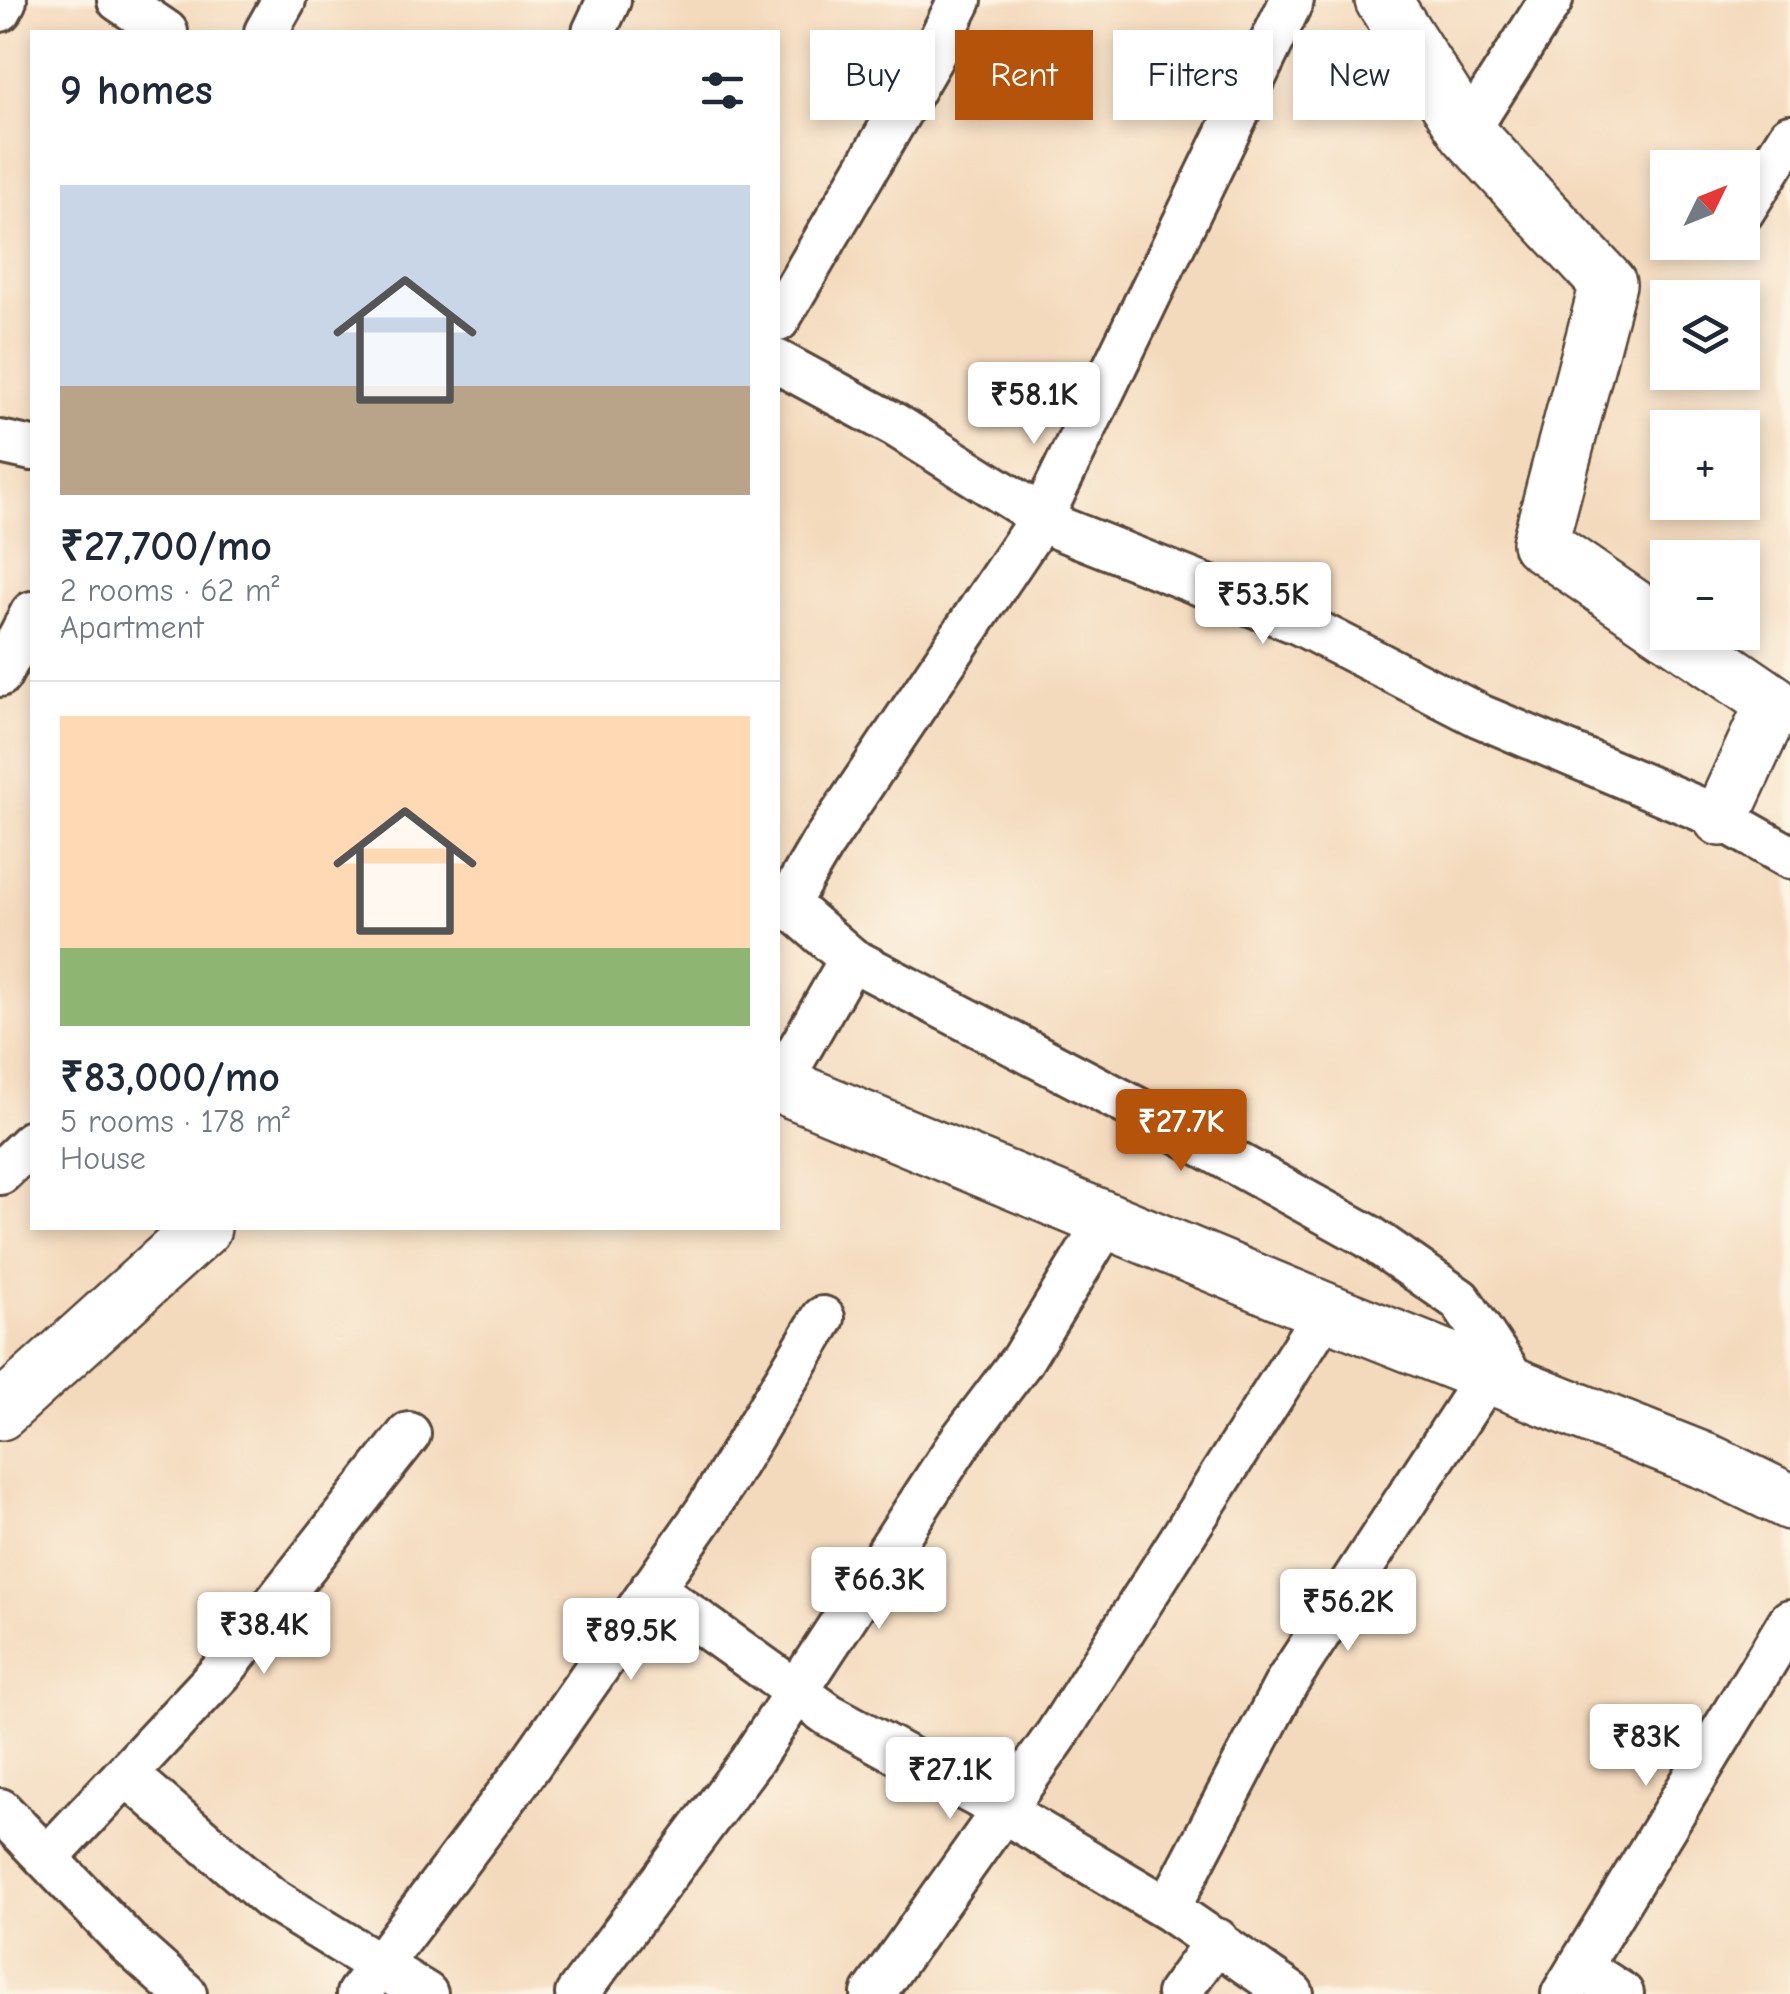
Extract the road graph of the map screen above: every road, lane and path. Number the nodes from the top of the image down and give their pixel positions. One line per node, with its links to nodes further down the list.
1 (5, 0): 9 (street)
2 (119, 0): 10 (street)
3 (284, 0): 11 (street)
4 (609, 0): 12 (street)
5 (960, 0): 16 (street)
6 (1292, 0): 20 (street)
7 (1383, 0): 13 (main road)
8 (1551, 0): 13 (street)
9 (0, 10)
10 (163, 30)
11 (267, 30)
12 (595, 30)
13 (1466, 132): 22 (main road)
14 (1790, 136): 15 (street)
15 (1760, 184)
16 (780, 317)
17 (780, 363): 20 (street)
18 (0, 442): 19 (street)
19 (30, 448)
20 (1042, 517): 26 (street); 28 (street)
21 (30, 617): 24 (street)
22 (1650, 619)
23 (1705, 650): 25 (main road)
24 (0, 676)
25 (1782, 689): 26 (main road)
26 (1721, 818): 27 (street)
27 (1790, 857)
28 (782, 900): 29 (street)
29 (850, 959): 30 (street); 38 (street)
30 (780, 1081)
31 (780, 1085): 34 (main road)
32 (30, 1144): 33 (street)
33 (0, 1173)
34 (1108, 1220): 36 (main road); 44 (street)
35 (202, 1230): 39 (main road)
36 (1326, 1311): 38 (main road); 47 (street)
37 (824, 1318): 42 (street)
38 (1503, 1381): 41 (main road); 49 (street)
39 (0, 1412)
40 (409, 1434): 45 (street)
41 (1790, 1502)
42 (652, 1588): 44 (street); 51 (street)
43 (1790, 1621): 52 (street)
44 (796, 1692): 47 (street); 55 (street)
45 (126, 1774): 48 (street); 51 (street)
46 (0, 1810): 48 (street)
47 (1004, 1812): 49 (street); 56 (street)
48 (47, 1858): 53 (street)
49 (1168, 1909): 50 (street)
50 (1217, 1940): 57 (street); 58 (street)
51 (369, 1980): 54 (street)
52 (1571, 1980): 59 (street)
53 (185, 1994)
54 (426, 1994)
55 (577, 1994)
56 (873, 1994)
57 (1178, 1994)
58 (1292, 1994)
59 (1622, 1994)

